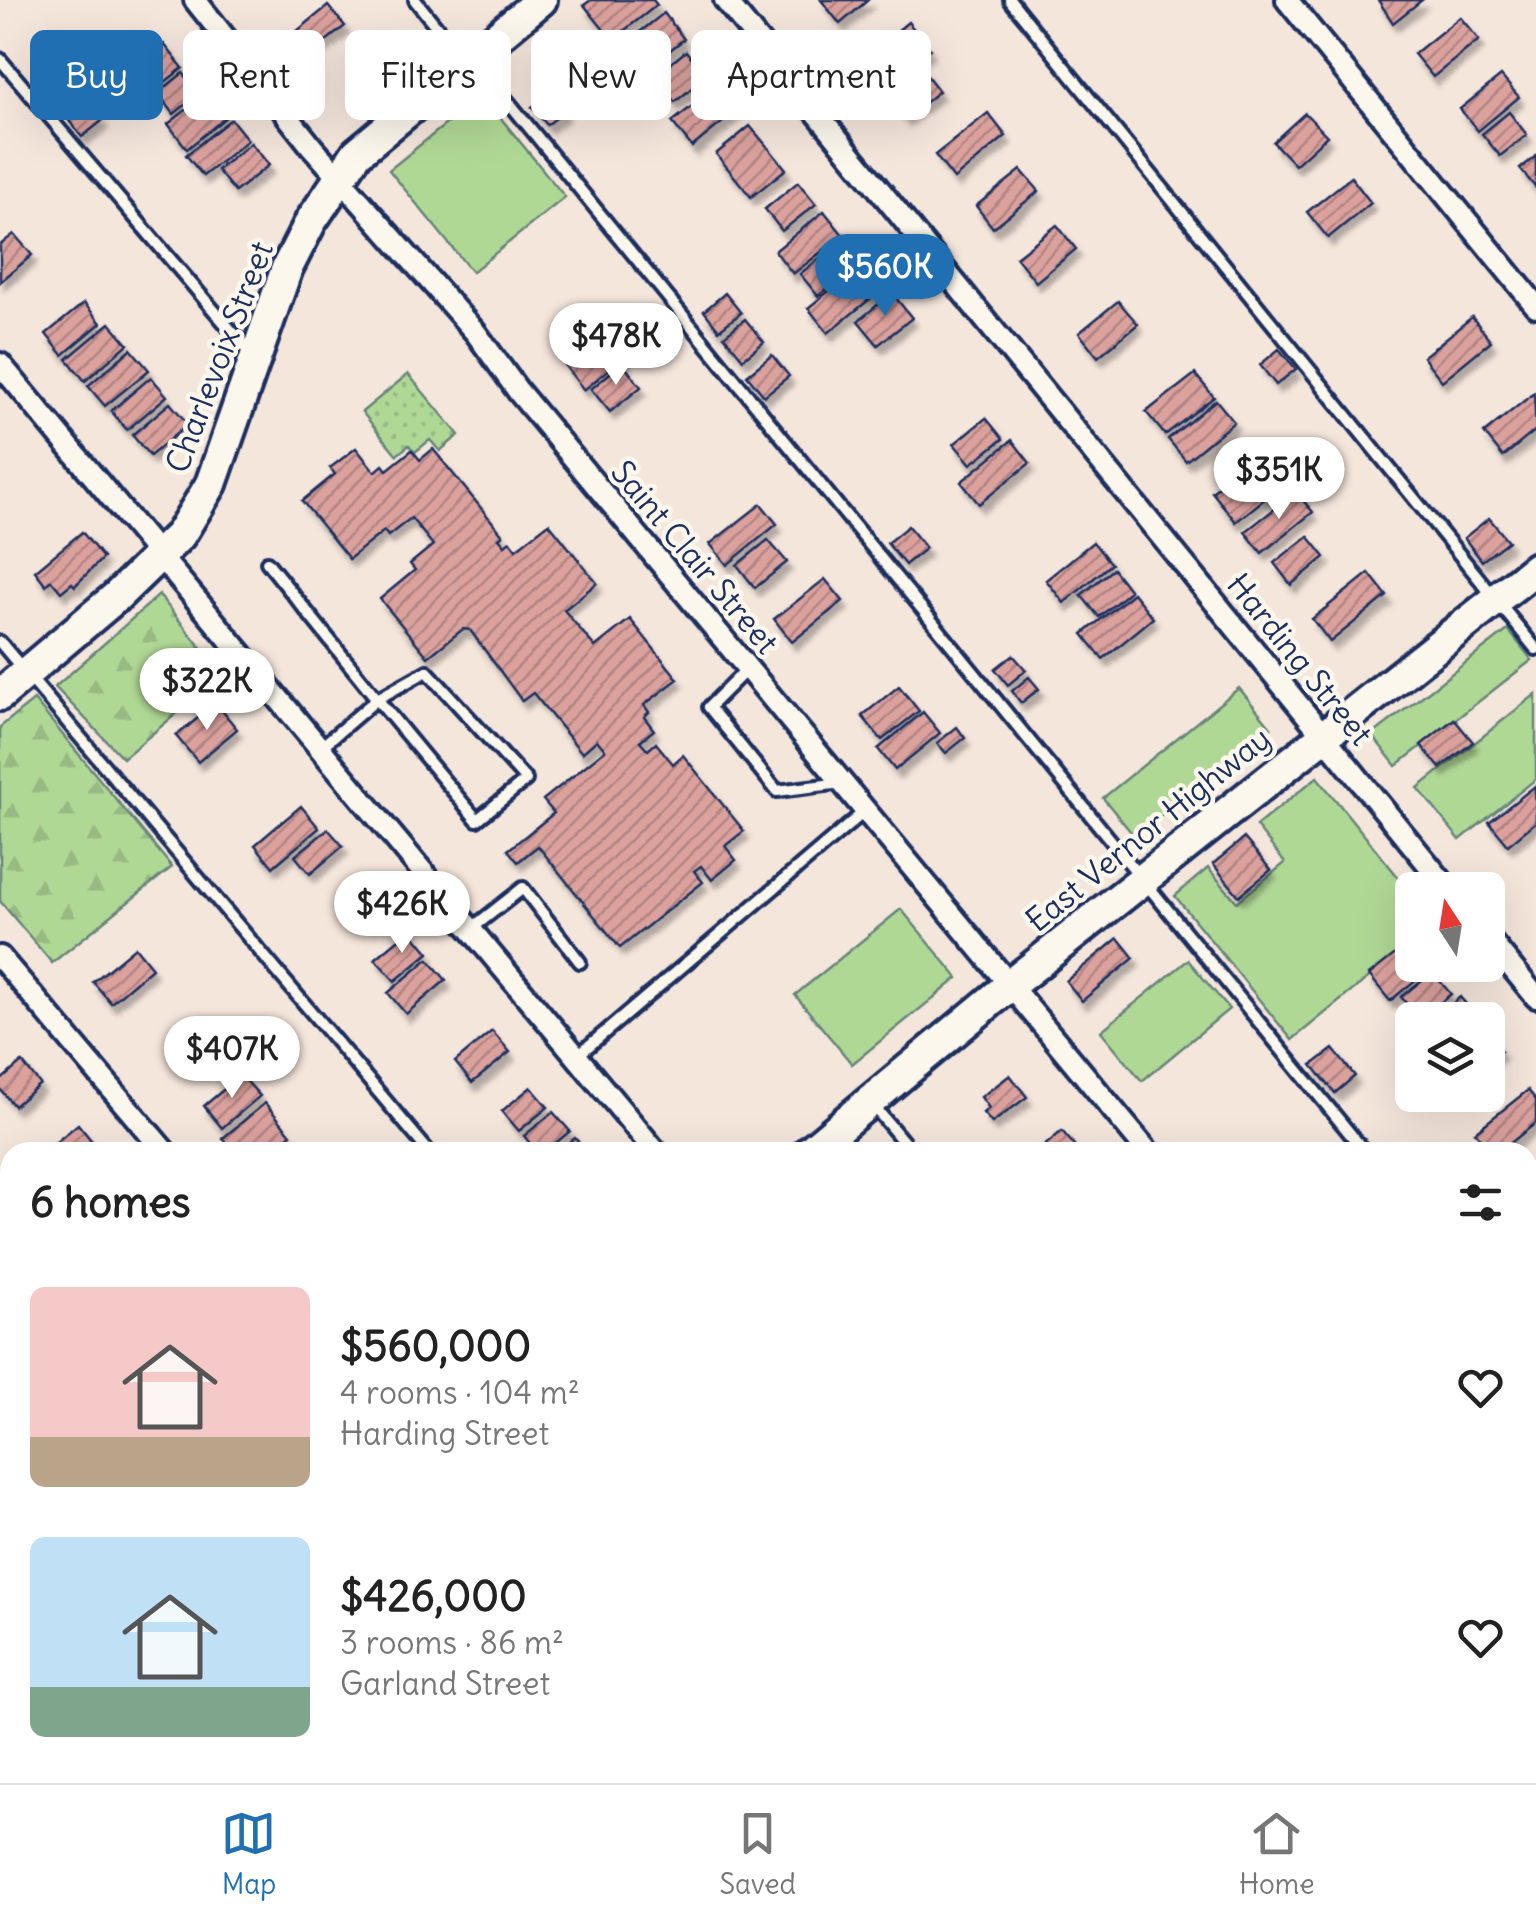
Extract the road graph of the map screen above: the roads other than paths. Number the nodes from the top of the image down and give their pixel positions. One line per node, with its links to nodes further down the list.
1 (195, 0): 12 (street, Saint Clair Street)
2 (415, 0): 7 (lane)
3 (542, 0): 8 (street, Charlevoix Street)
4 (725, 0): 26 (street, Harding Street)
5 (1010, 0): 19 (lane)
6 (1287, 0): 13 (street)
7 (439, 30)
8 (506, 30)
9 (0, 59): 14 (lane)
10 (511, 105): 31 (lane)
11 (397, 120): 12 (street, Charlevoix Street)
12 (340, 176): 14 (street, Charlevoix Street); 22 (street, Saint Clair Street)
13 (1536, 306)
14 (255, 358): 16 (street, Charlevoix Street)
15 (0, 364): 16 (street)
16 (159, 556): 23 (street, Charlevoix Street); 27 (street)
17 (266, 562): 25 (lane)
18 (1536, 568): 19 (street, East Vernor Highway)
19 (1496, 600): 21 (lane); 26 (street, East Vernor Highway)
20 (0, 642): 23 (lane)
21 (1536, 649)
22 (748, 668): 28 (street, Saint Clair Street); 28 (lane)
23 (26, 674): 24 (street, Charlevoix Street); 41 (lane)
24 (0, 696)
25 (377, 699): 25 (lane); 27 (lane)
26 (1322, 734): 30 (street, Harding Street); 31 (street, East Vernor Highway)
27 (320, 748): 32 (street)
28 (843, 783): 29 (street, Saint Clair Street)
29 (865, 810): 36 (street, Saint Clair Street); 38 (lane)
30 (1434, 872)
31 (1141, 879): 36 (street, East Vernor Highway); 46 (lane)
32 (470, 930): 35 (lane); 38 (street)
33 (0, 957): 40 (street)
34 (1505, 959): 37 (street)
35 (580, 962)
36 (1010, 985): 39 (street, East Vernor Highway); 45 (street, Saint Clair Street)
37 (1536, 997)
38 (576, 1056): 42 (street)
39 (870, 1102): 43 (street, East Vernor Highway); 44 (lane)
40 (157, 1142)
41 (421, 1142)
42 (648, 1142)
43 (821, 1142)
44 (904, 1142)
45 (1140, 1142)
46 (1358, 1142)

